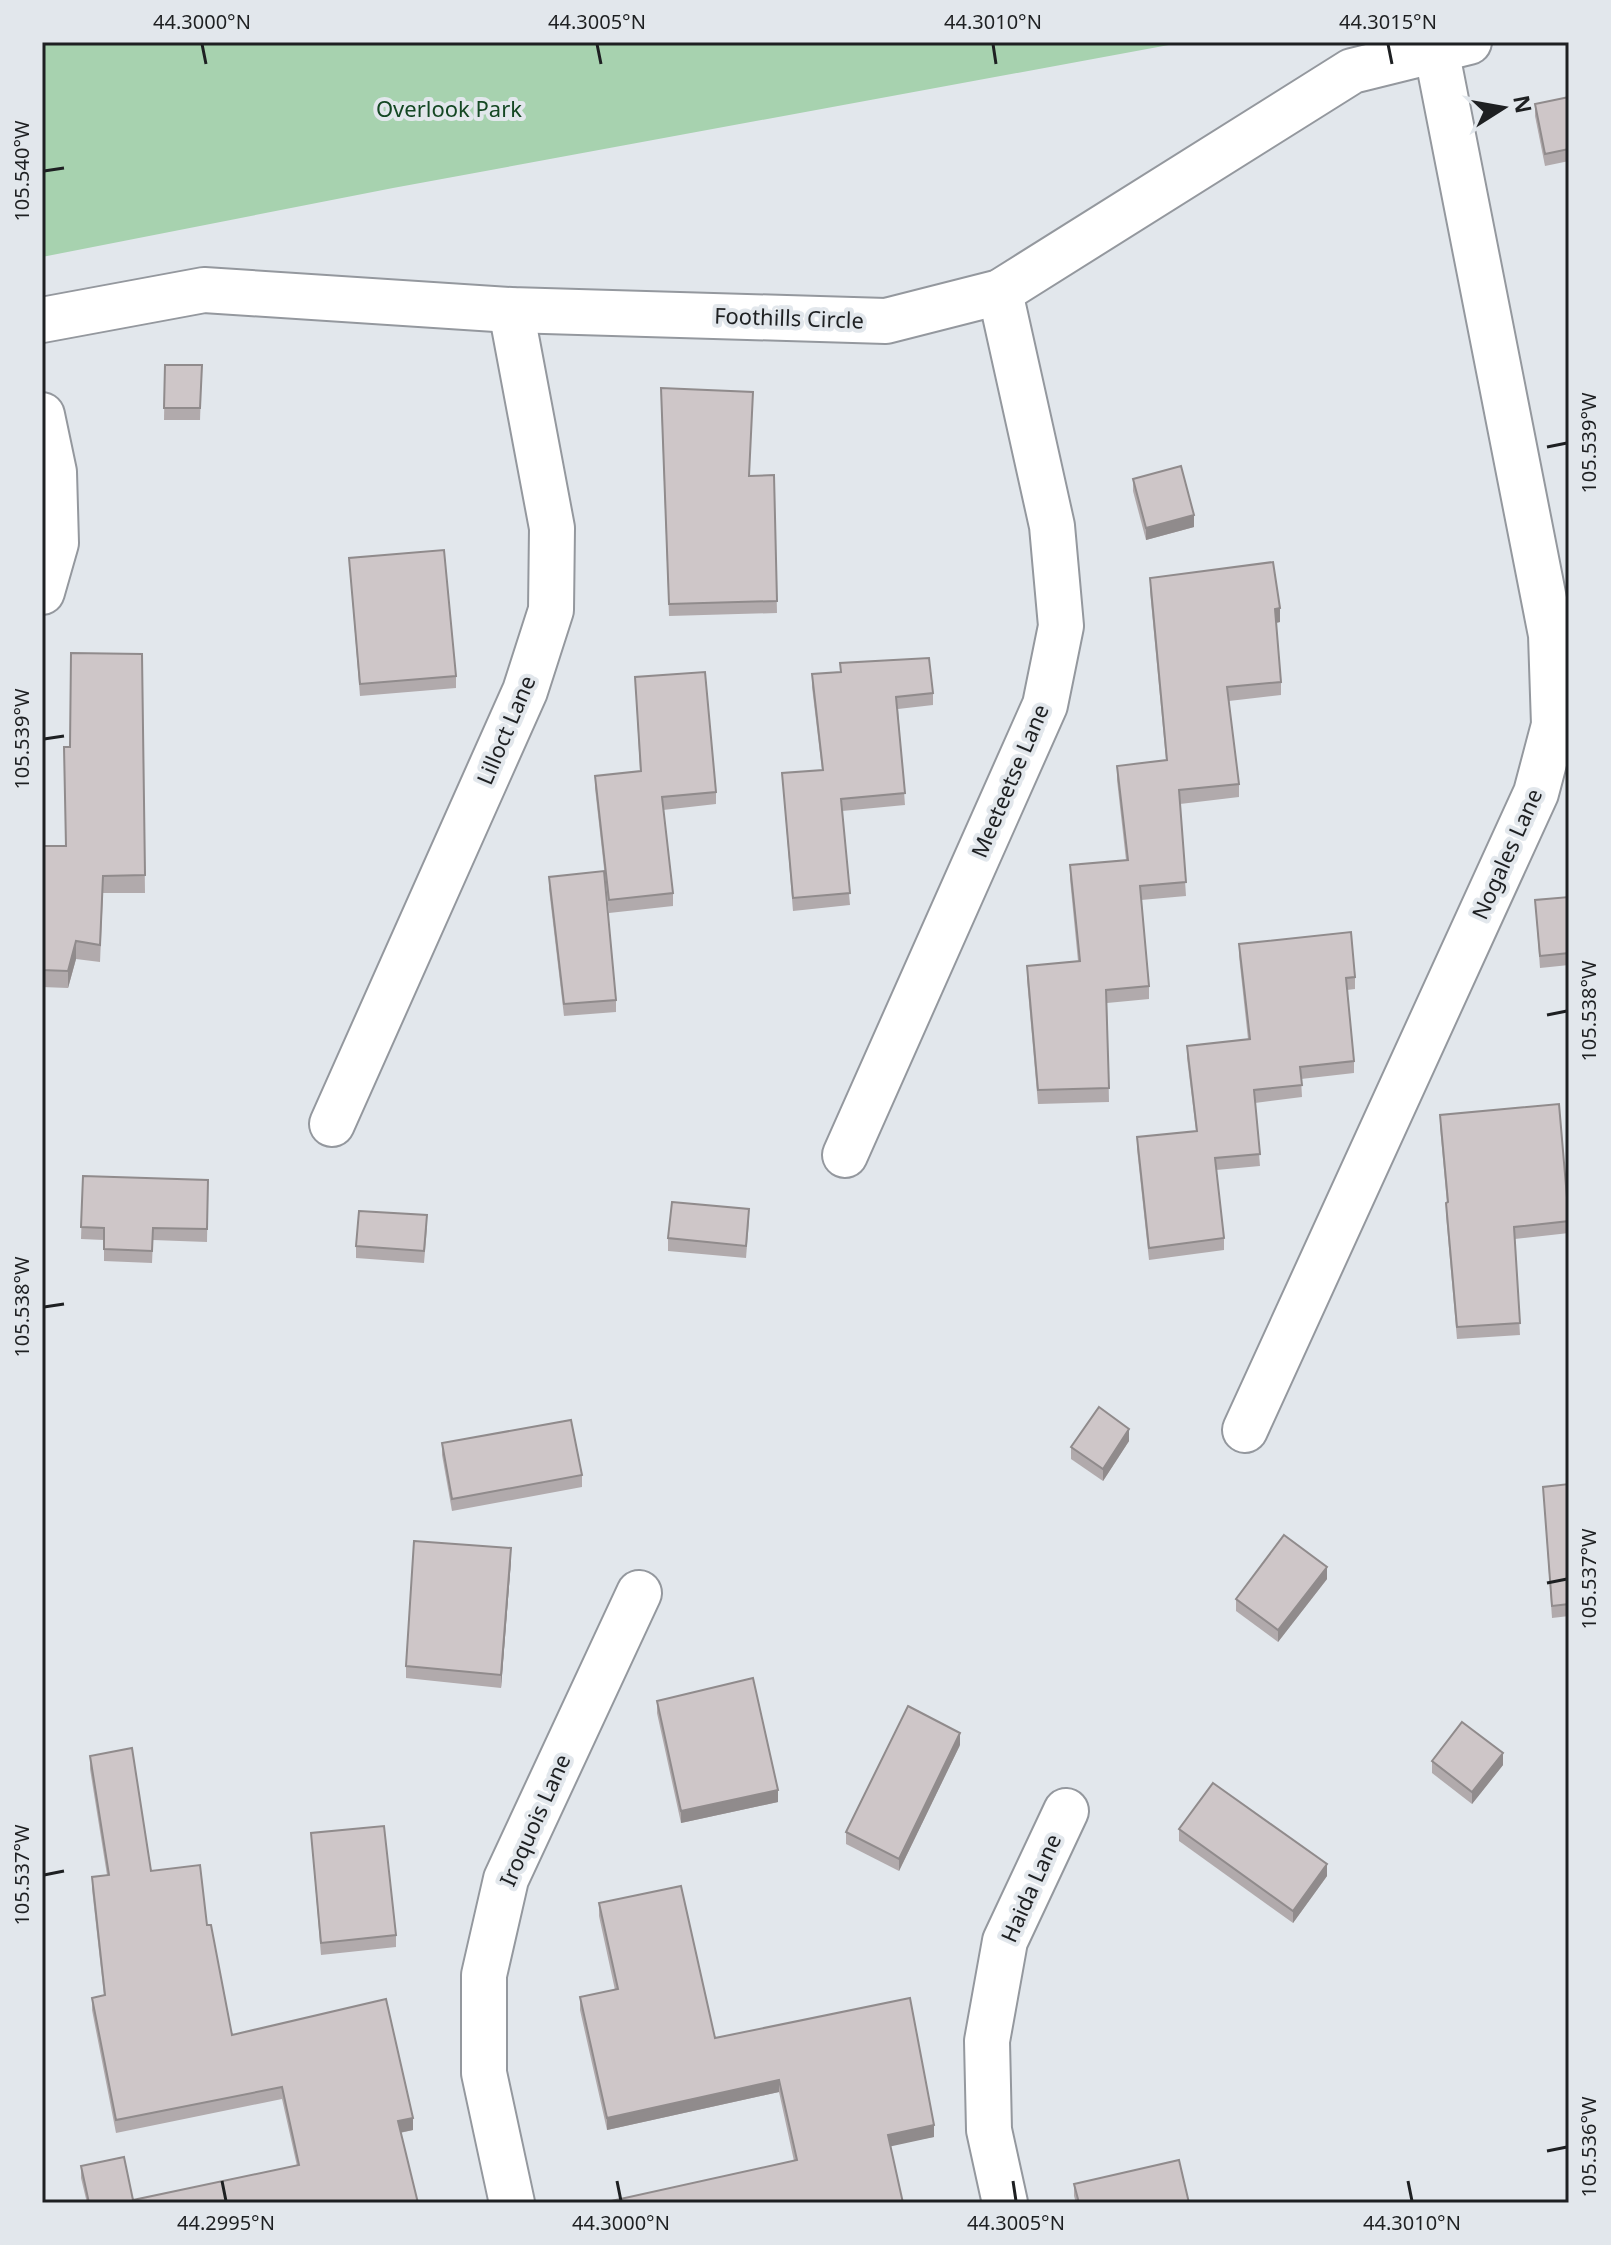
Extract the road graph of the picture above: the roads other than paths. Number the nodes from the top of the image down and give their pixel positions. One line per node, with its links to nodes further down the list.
1 (1452, 45): 2 (street, Foothills Circle); 7 (street, Nogales Lane)
2 (1000, 292): 3 (street, Foothills Circle); 9 (street, Meeteetse Lane)
3 (511, 310): 4 (street, Foothills Circle); 8 (street, Lilloct Lane)
4 (42, 320)
5 (42, 415): 6 (street)
6 (42, 592)
7 (1552, 794): 10 (street, Nogales Lane)
8 (332, 1124)
9 (845, 1155)
10 (1245, 1430)
11 (639, 1593): 13 (street, Iroquois Lane)
12 (1066, 1811): 14 (street, Haida Lane)
13 (512, 2203)
14 (1005, 2203)

